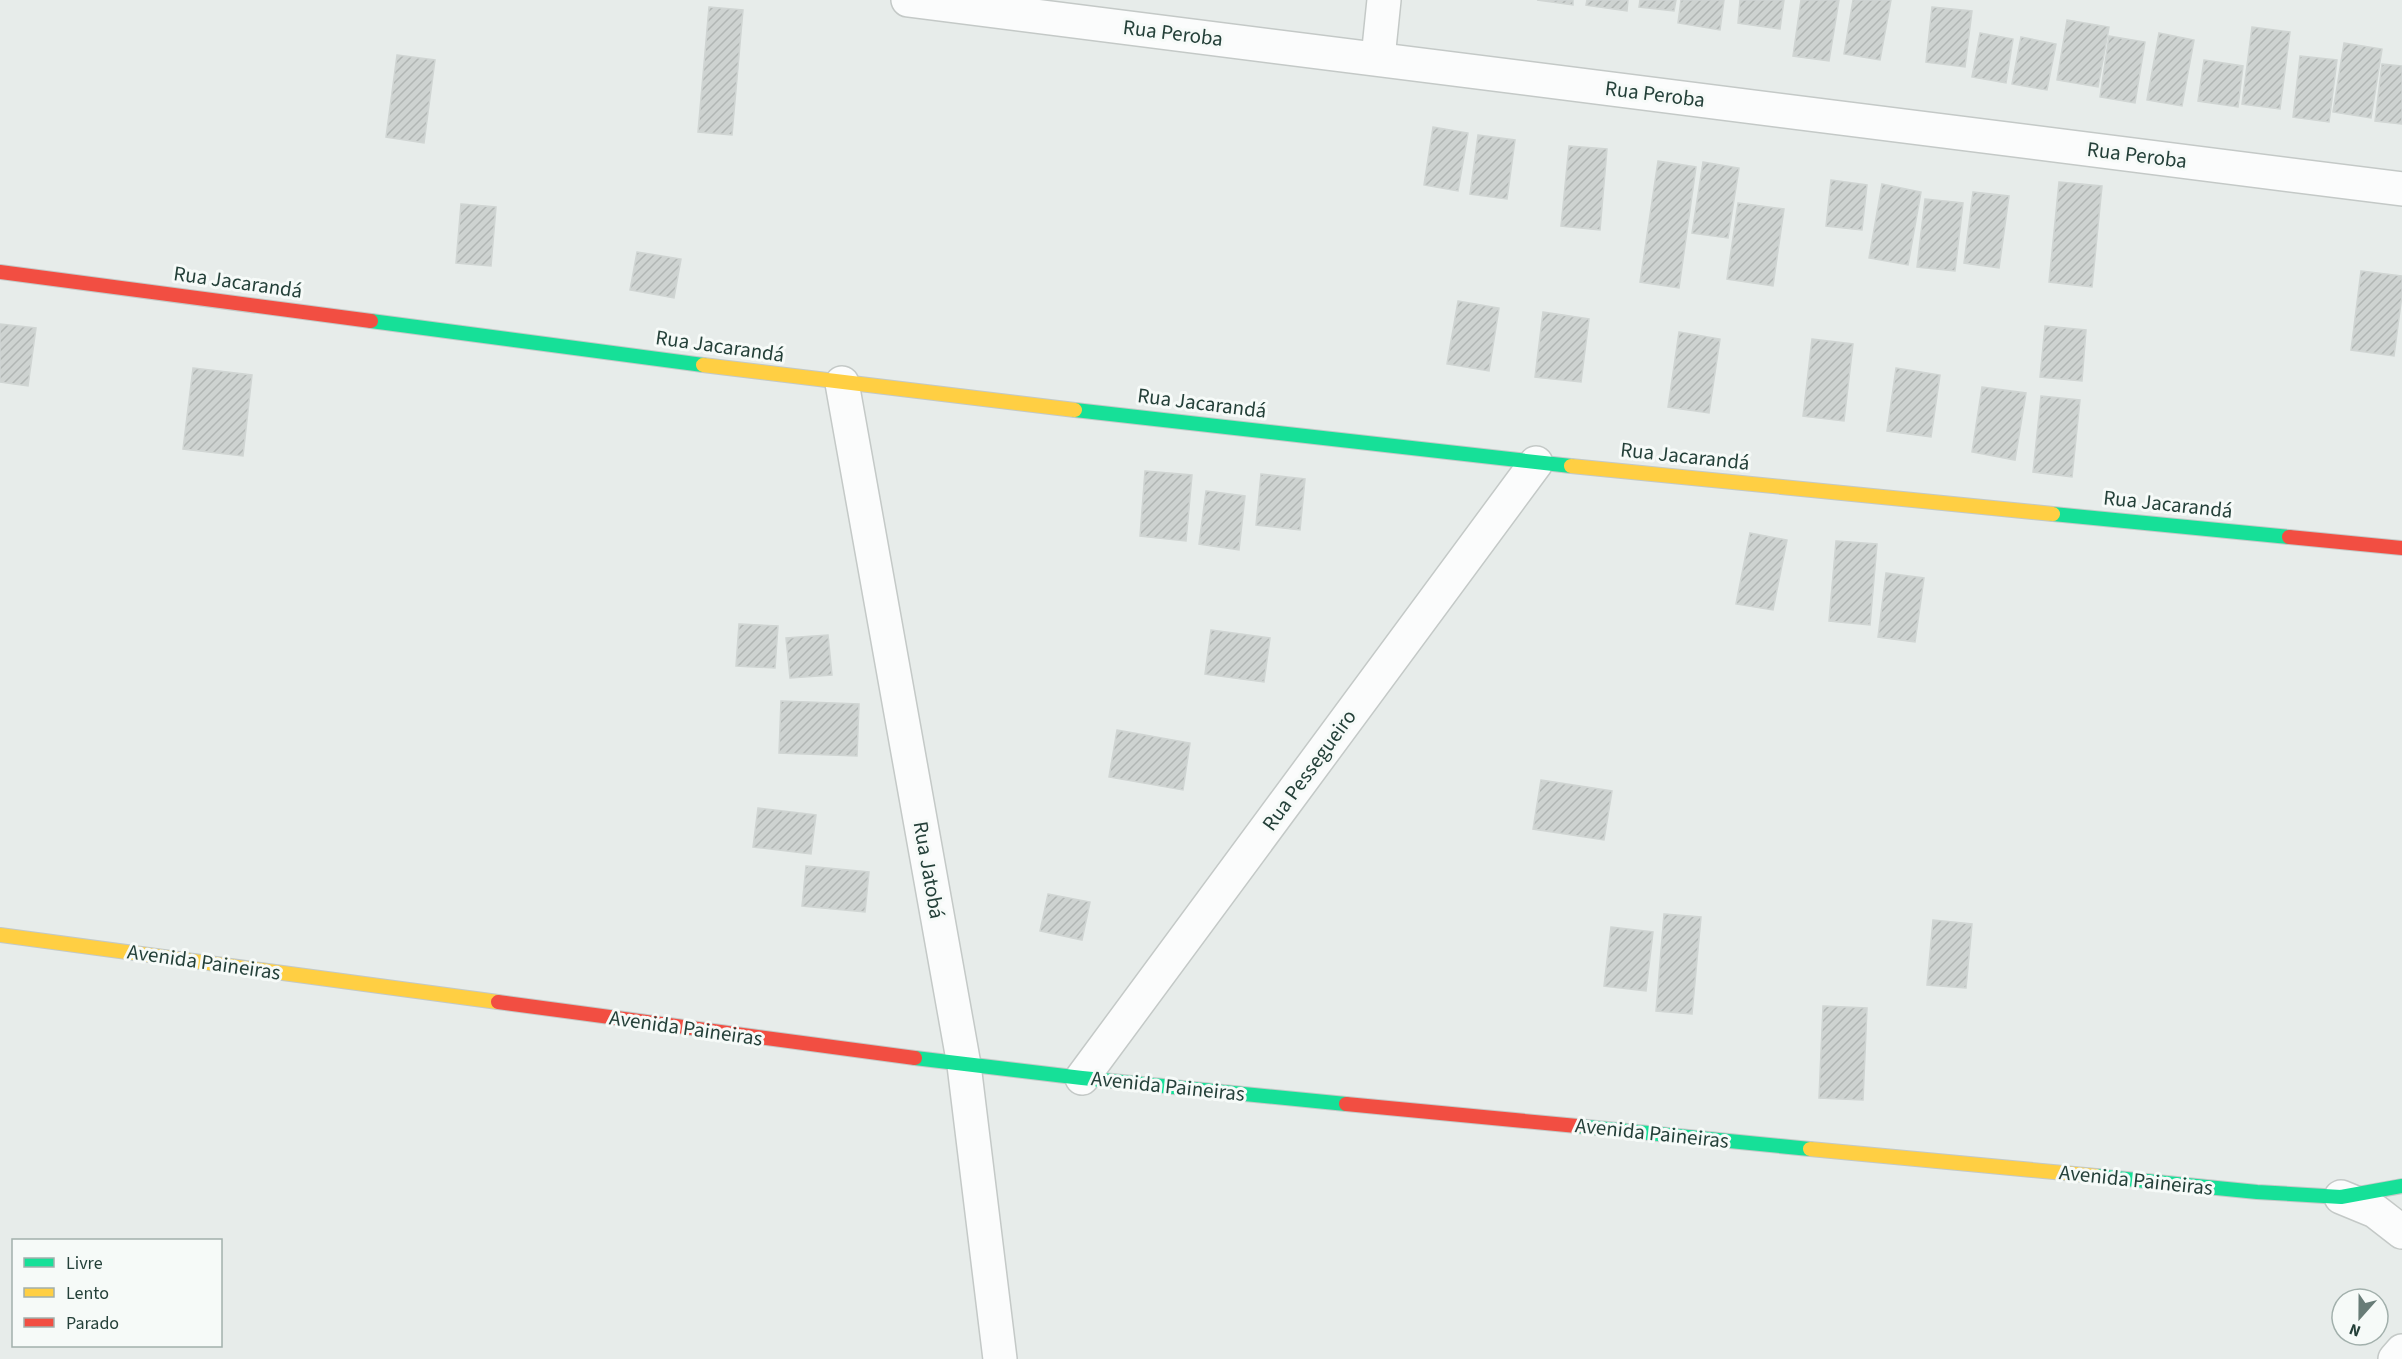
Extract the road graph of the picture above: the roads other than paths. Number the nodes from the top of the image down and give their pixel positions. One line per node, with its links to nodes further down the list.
1 (908, 0): 3 (street, Rua Peroba)
2 (1384, 0): 3 (street)
3 (1378, 58): 4 (street, Rua Peroba)
4 (2402, 189)
5 (0, 272): 6 (street, Rua Jacarandá)
6 (842, 383): 7 (street, Rua Jacarandá); 10 (street, Rua Jatobá)
7 (1536, 462): 8 (street, Rua Jacarandá); 11 (street, Rua Pessegueiro)
8 (2402, 548)
9 (0, 935): 10 (street, Avenida Paineiras)
10 (964, 1065): 11 (street, Avenida Paineiras); 16 (street, Rua Jatobá)
11 (1082, 1078): 13 (street, Avenida Paineiras)
12 (2402, 1186): 13 (street, Avenida Paineiras)
13 (2341, 1197): 14 (street, Avenida Paineiras)
14 (2402, 1232)
15 (2402, 1350): 17 (street)
16 (1000, 1359)
17 (2396, 1359)

